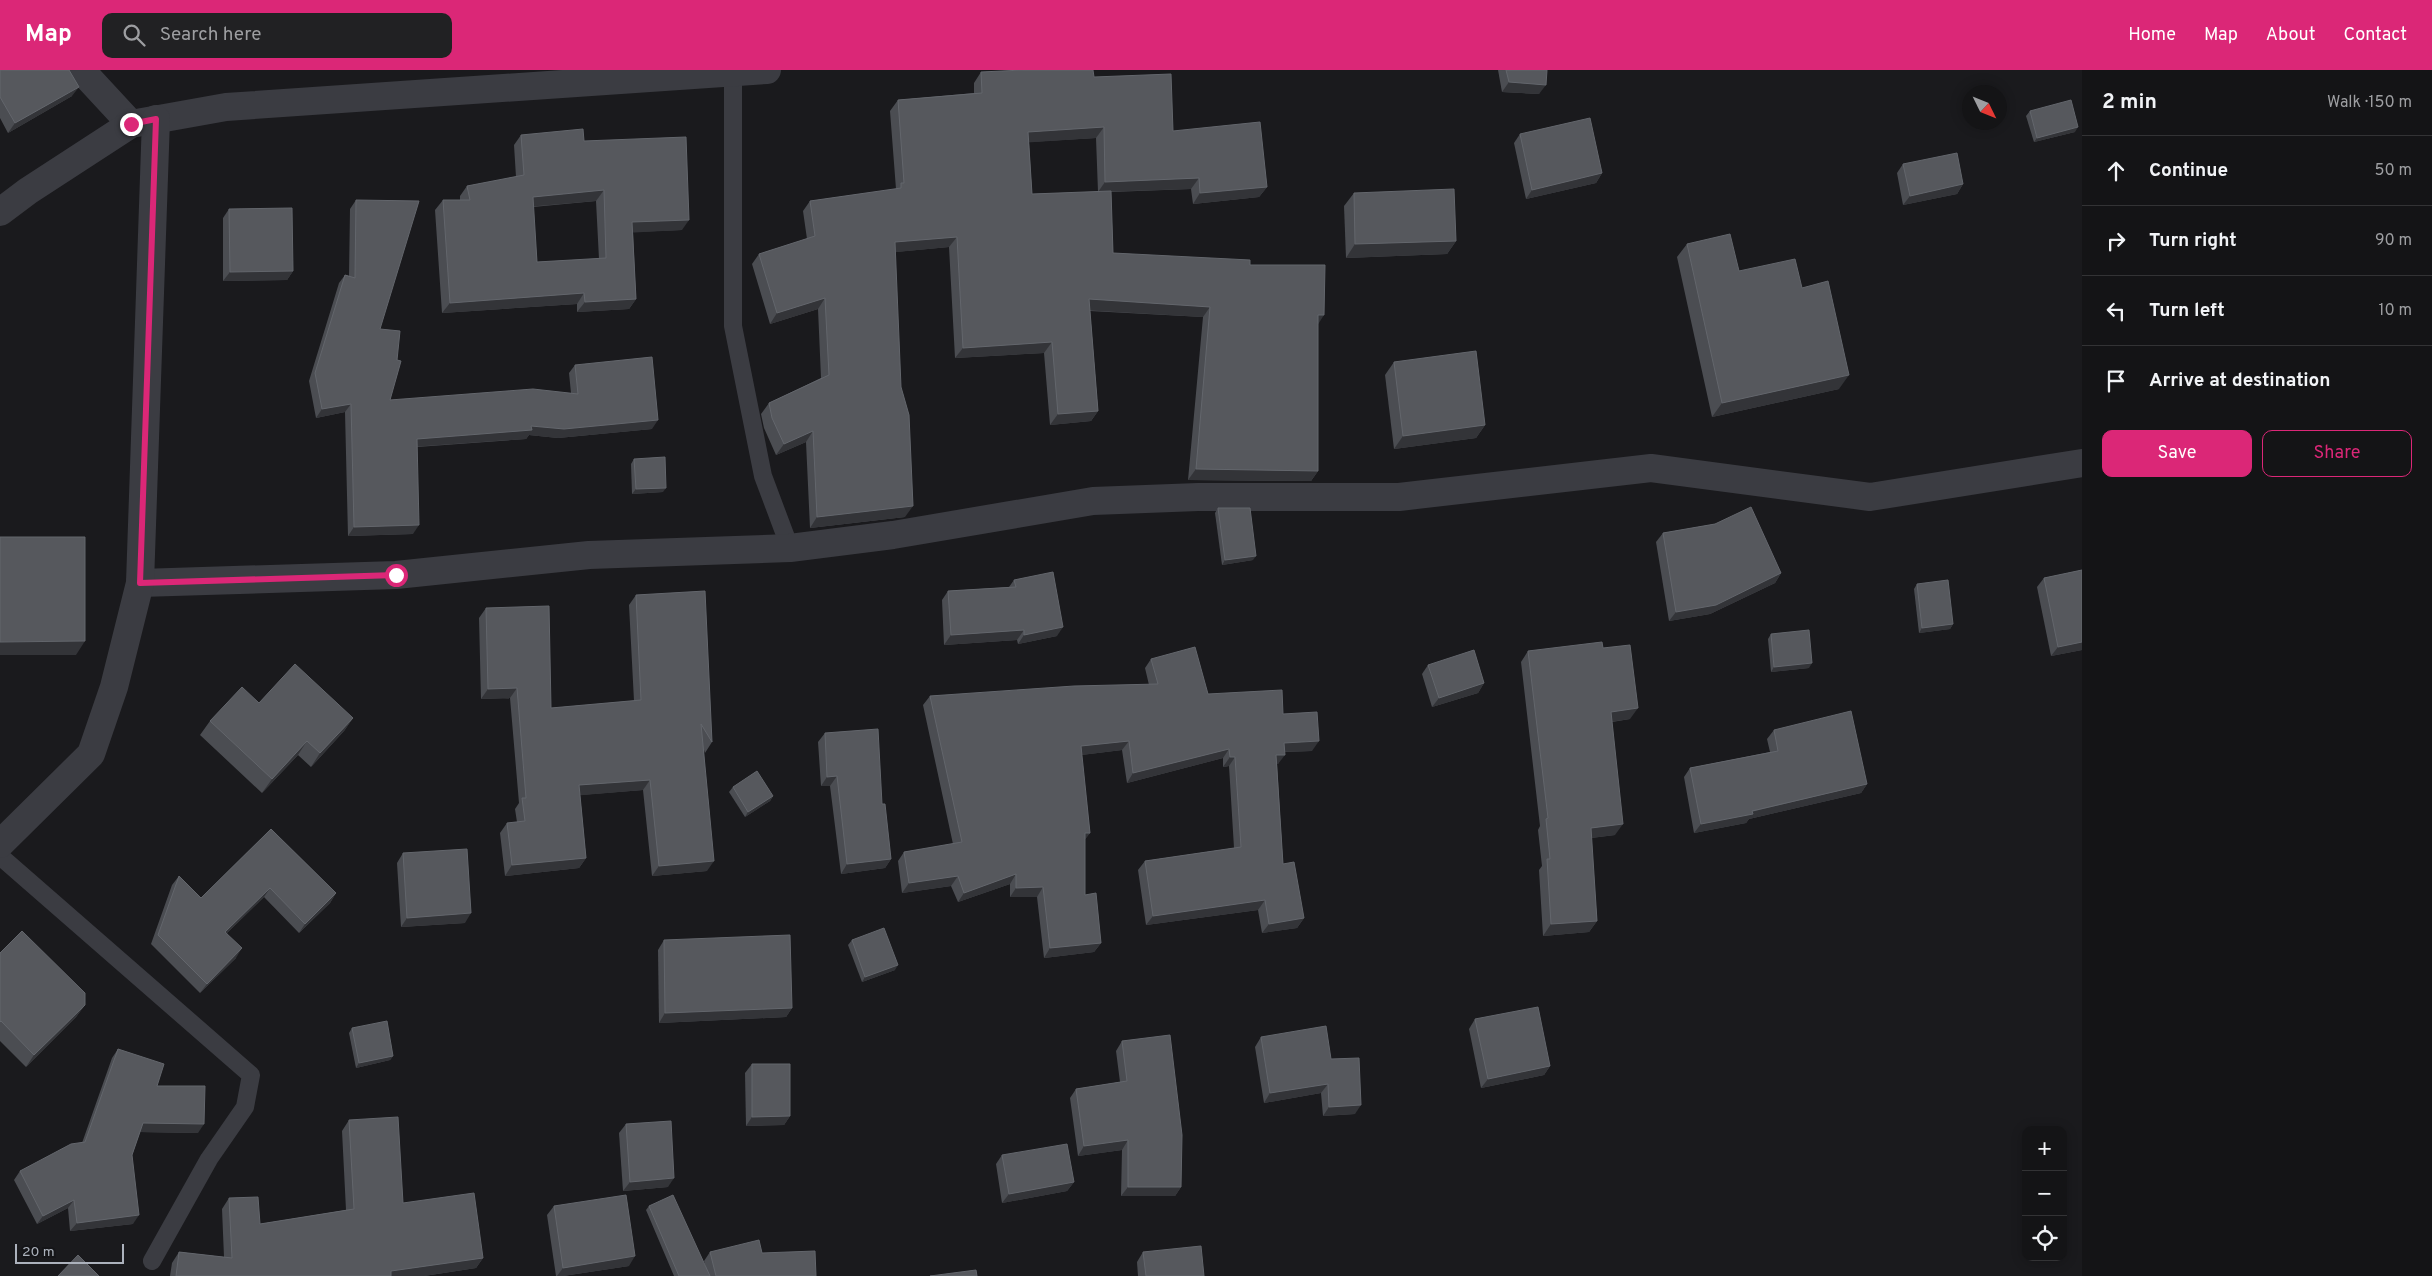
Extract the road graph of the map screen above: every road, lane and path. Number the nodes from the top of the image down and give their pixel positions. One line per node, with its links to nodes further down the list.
1 (81, 70): 4 (street)
2 (767, 70): 3 (street)
3 (733, 72): 4 (street); 7 (lane)
4 (143, 122): 5 (street); 8 (street)
5 (0, 212)
6 (2082, 463): 7 (street)
7 (790, 548): 8 (street)
8 (140, 583): 9 (street)
9 (0, 844)
10 (0, 856): 11 (lane)
11 (152, 1261)

